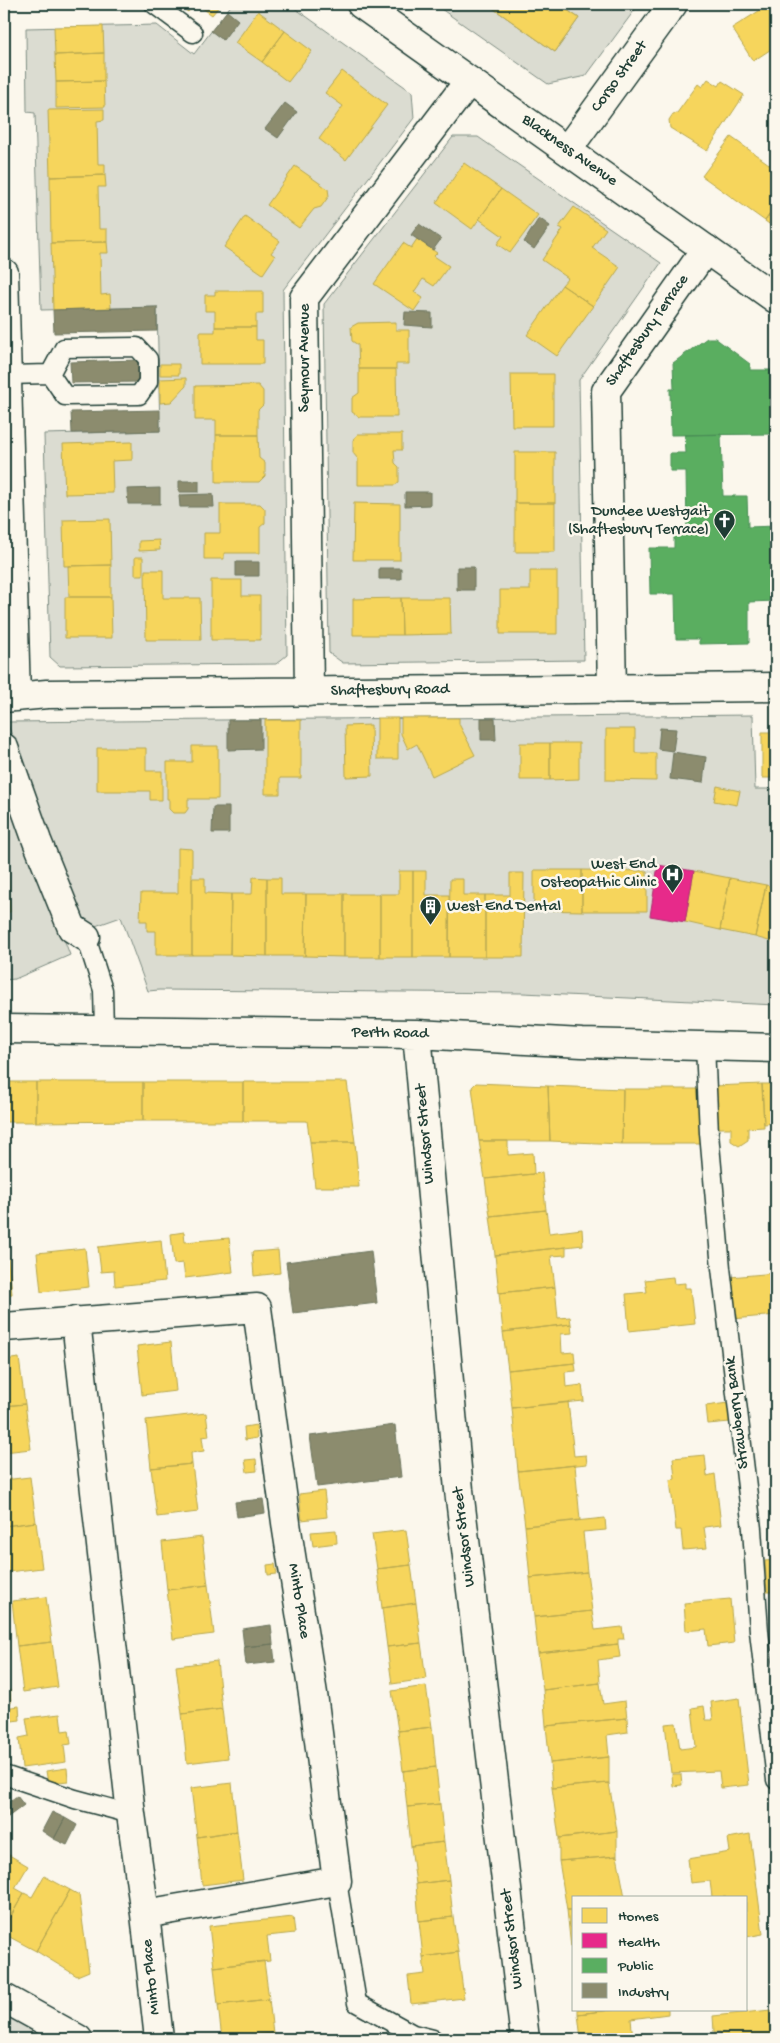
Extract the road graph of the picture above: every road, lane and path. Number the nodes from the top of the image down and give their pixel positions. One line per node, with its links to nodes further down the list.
1 (154, 4): 4 (lane)
2 (361, 4): 5 (street, Blackness Avenue)
3 (673, 4): 6 (street, Corso Street)
4 (193, 34)
5 (469, 80): 6 (street, Blackness Avenue); 15 (street, Seymour Avenue)
6 (567, 150): 7 (street, Blackness Avenue)
7 (706, 249): 9 (street, Blackness Avenue); 14 (street, Shaftesbury Terrace)
8 (4, 273): 11 (street)
9 (776, 299)
10 (50, 374): 10 (lane); 11 (lane)
11 (6, 375): 12 (street)
12 (6, 442): 16 (street)
13 (776, 687): 14 (street, Shaftesbury Road)
14 (612, 689): 15 (street, Shaftesbury Road)
15 (309, 692): 16 (street, Shaftesbury Road)
16 (10, 698)
17 (4, 748): 18 (street)
18 (86, 937): 20 (lane)
19 (4, 1029): 20 (street, Perth Road)
20 (104, 1030): 21 (street, Perth Road)
21 (417, 1034): 22 (street, Perth Road); 35 (street, Windsor Street)
22 (705, 1046): 23 (street, Perth Road); 27 (lane, Strawberry Bank)
23 (776, 1048)
24 (76, 1321): 25 (street, Minto Place); 28 (street, Minto Place); 29 (street, Minto Place)
25 (4, 1327)
26 (4, 1775): 28 (lane)
27 (776, 1780)
28 (131, 1814): 30 (street, Minto Place)
29 (336, 1881): 30 (street); 34 (lane)
30 (145, 1914): 33 (street, Minto Place)
31 (4, 1998): 32 (street)
32 (78, 2039)
33 (158, 2039)
34 (433, 2039)
35 (525, 2039)

